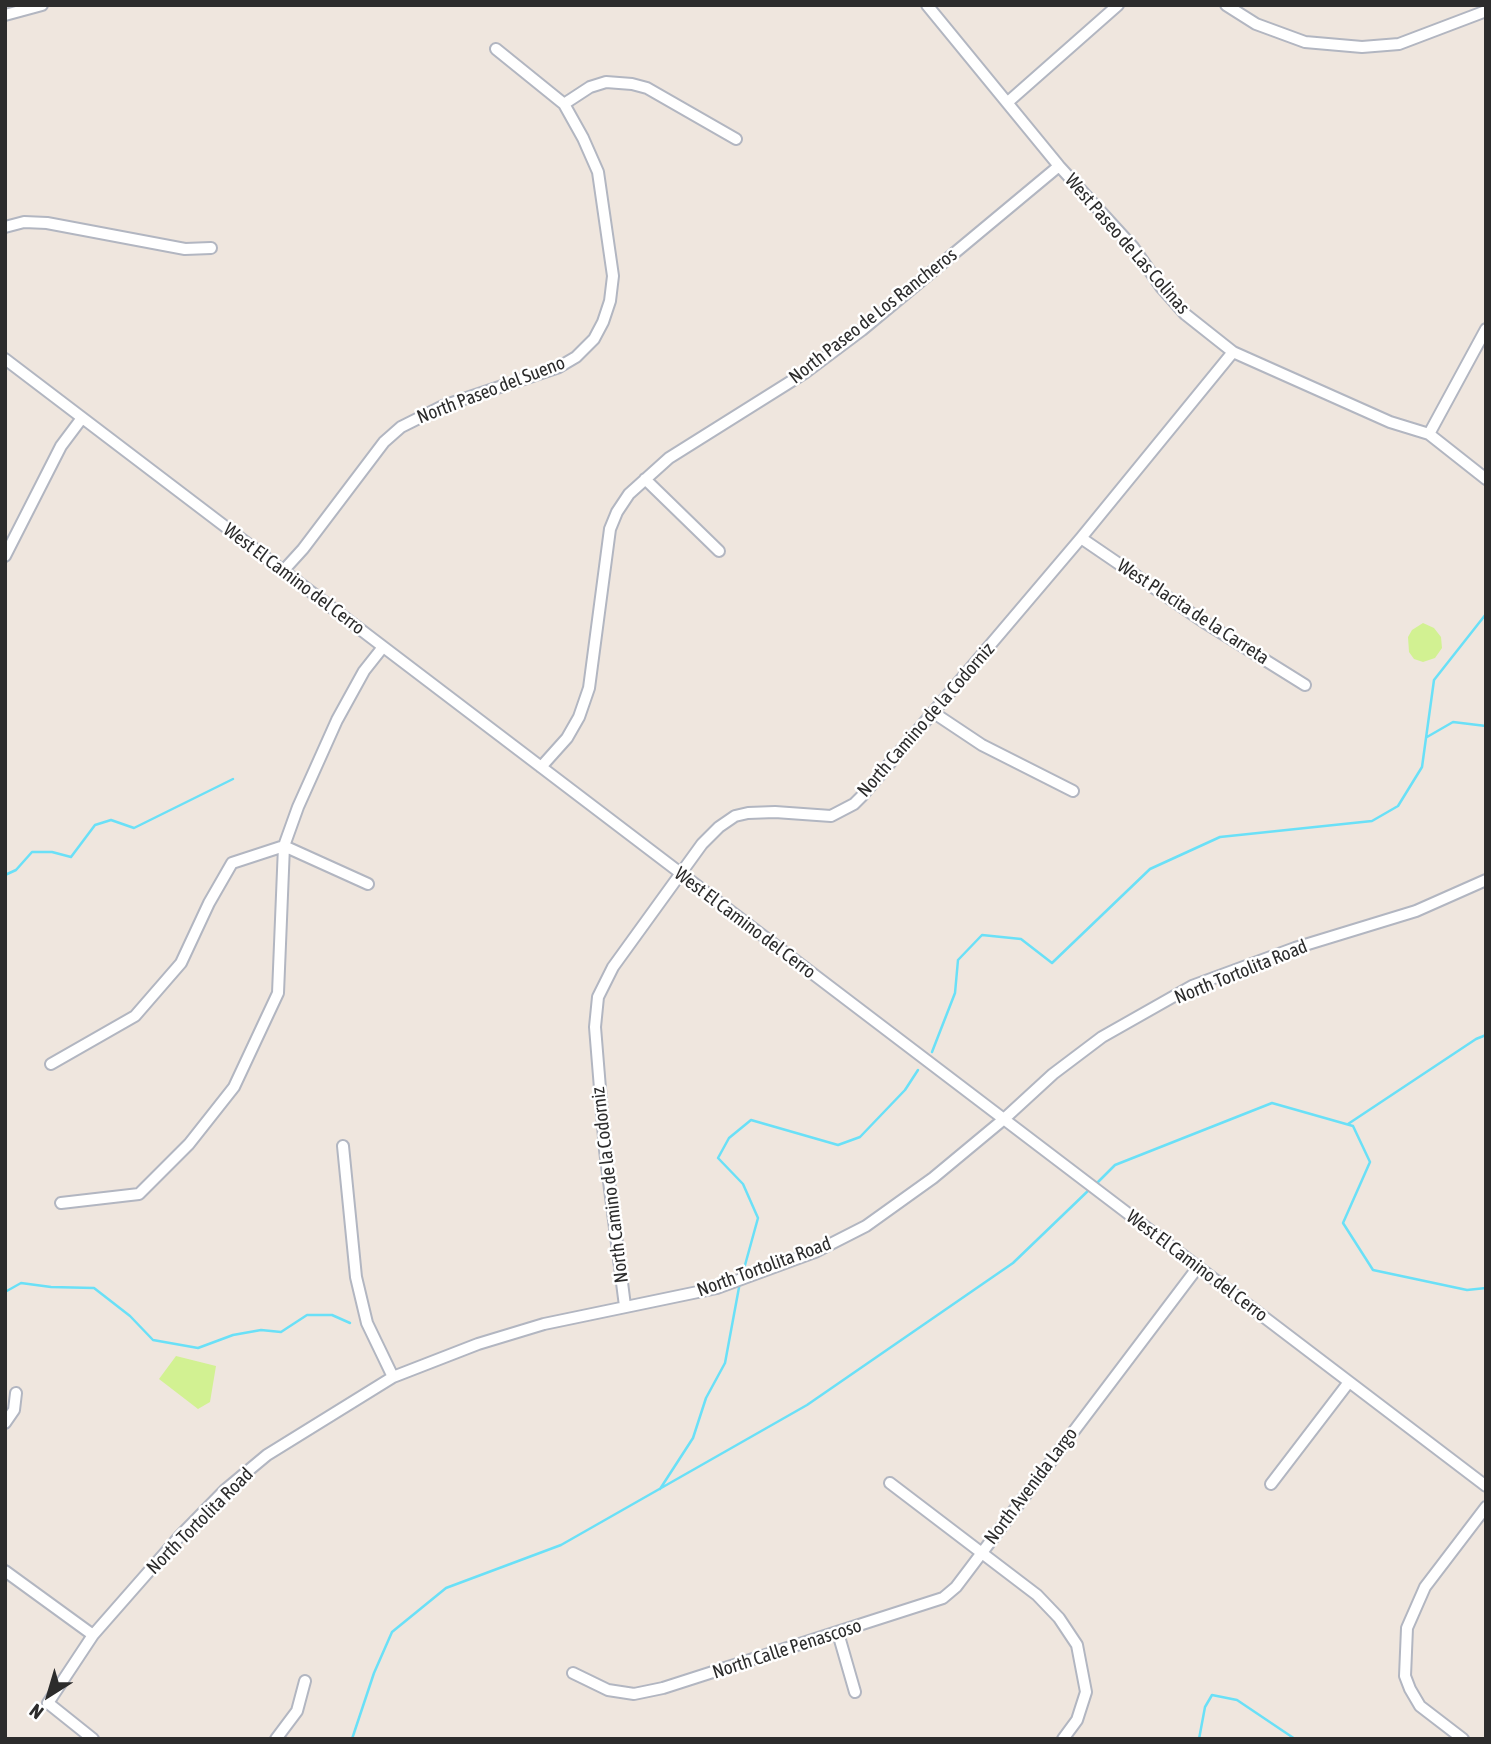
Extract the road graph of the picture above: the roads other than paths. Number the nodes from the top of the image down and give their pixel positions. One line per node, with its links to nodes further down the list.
1 (42, 5): 6 (street)
2 (927, 5): 8 (street, West Paseo de Las Colinas)
3 (1118, 5): 8 (street)
4 (1226, 5): 5 (street)
5 (1486, 11)
6 (5, 15)
7 (496, 49): 9 (street, North Paseo del Sueno)
8 (1008, 102): 11 (street, West Paseo de Las Colinas)
9 (564, 104): 10 (street); 25 (street, North Paseo del Sueno)
10 (736, 139)
11 (1059, 166): 15 (street, West Paseo de Las Colinas); 20 (street, North Paseo de Los Rancheros)
12 (5, 227): 13 (street)
13 (211, 247)
14 (1486, 329): 19 (street)
15 (1233, 352): 19 (street, West Paseo de Las Colinas); 22 (street, North Camino de la Codorniz)
16 (9, 362): 17 (street); 18 (street, West El Camino del Cerro)
17 (5, 375)
18 (82, 418): 24 (street); 25 (street, West El Camino del Cerro)
19 (1429, 434): 21 (street, West Paseo de Las Colinas)
20 (645, 479): 23 (street); 29 (street, North Paseo de Los Rancheros)
21 (1486, 479)
22 (1082, 538): 27 (street, West Placita de la Carreta); 28 (street, North Camino de la Codorniz)
23 (719, 551)
24 (5, 556)
25 (283, 571): 26 (street, West El Camino del Cerro)
26 (383, 646): 29 (street, West El Camino del Cerro); 31 (street)
27 (1305, 685)
28 (934, 713): 30 (street); 32 (street, North Camino de la Codorniz)
29 (541, 767): 32 (street, West El Camino del Cerro)
30 (1073, 791)
31 (284, 846): 34 (street); 35 (street); 38 (street)
32 (681, 873): 36 (street, West El Camino del Cerro); 40 (street, North Camino de la Codorniz)
33 (1486, 880): 36 (street, North Tortolita Road)
34 (368, 884)
35 (51, 1064)
36 (1004, 1119): 39 (street, West El Camino del Cerro); 40 (street, North Tortolita Road)
37 (343, 1146): 41 (street)
38 (61, 1203)
39 (1198, 1267): 42 (street, West El Camino del Cerro); 49 (street, North Avenida Largo)
40 (625, 1306): 41 (street, North Tortolita Road)
41 (393, 1377): 52 (street, North Tortolita Road)
42 (1349, 1382): 46 (street); 47 (street, West El Camino del Cerro)
43 (16, 1393): 44 (street)
44 (5, 1423)
45 (890, 1483): 49 (street)
46 (1271, 1484)
47 (1486, 1486)
48 (1486, 1507): 59 (street)
49 (982, 1552): 51 (street, North Calle Penascoso); 58 (street, North Avenida Largo)
50 (5, 1571): 52 (street)
51 (838, 1633): 53 (street, North Calle Penascoso); 55 (street)
52 (93, 1635): 56 (street, North Tortolita Road)
53 (573, 1673)
54 (304, 1681): 57 (street)
55 (855, 1692)
56 (93, 1739)
57 (276, 1739)
58 (1063, 1739)
59 (1464, 1739)

